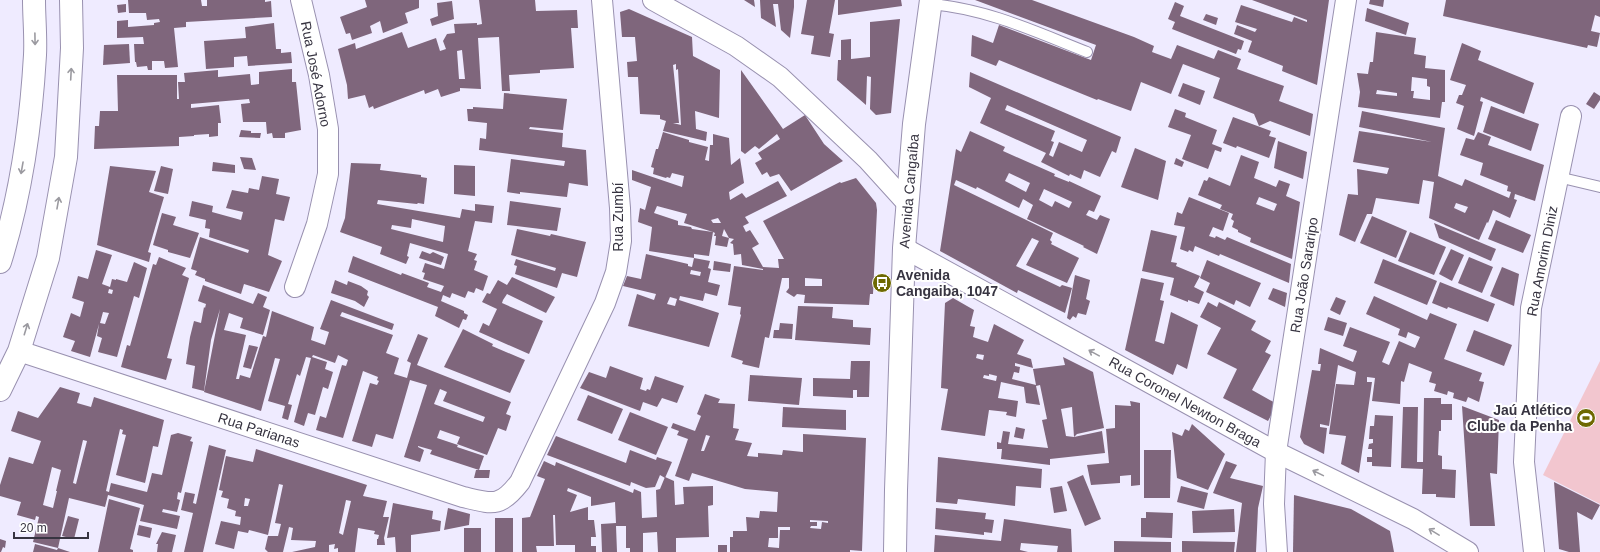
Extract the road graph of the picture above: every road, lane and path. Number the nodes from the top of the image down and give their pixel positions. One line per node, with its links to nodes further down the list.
1 (34, 0): 14 (main road, one-way to 14)
2 (71, 0): 16 (main road, one-way to 2)
3 (301, 0): 15 (street, Rua José Adorno)
4 (602, 0): 19 (street, Rua Zumbí)
5 (654, 0): 12 (street)
6 (1346, 0): 18 (street, Rua João Sararipo)
7 (931, 2): 8 (lane); 12 (main road, Avenida Cangaíba)
8 (1087, 52)
9 (1571, 116): 10 (street, Rua Amorim Diniz)
10 (1558, 177): 11 (lane); 23 (street, Rua Amorim Diniz)
11 (1600, 187)
12 (907, 203): 13 (main road, Avenida Cangaíba)
13 (904, 248): 18 (street, Rua Coronel Newton Braga, one-way to 13); 20 (main road, Avenida Cangaíba)
14 (0, 262)
15 (295, 287)
16 (19, 351): 17 (main road); 19 (street, Rua Parianas)
17 (0, 390)
18 (1276, 452): 21 (street, Rua João Sararipo); 22 (street, Rua Coronel Newton Braga, one-way to 18)
19 (501, 501)
20 (895, 552)
21 (1277, 552)
22 (1468, 552)
23 (1534, 552)

